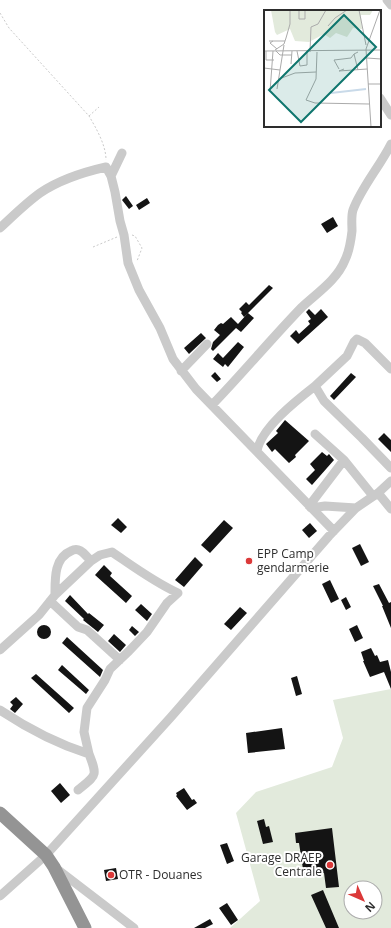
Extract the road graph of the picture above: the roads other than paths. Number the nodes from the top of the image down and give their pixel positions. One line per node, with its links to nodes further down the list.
1 (387, 0): 2 (street)
2 (391, 5)
3 (381, 99): 4 (street)
4 (391, 114)
5 (391, 144): 13 (street)
6 (122, 153): 7 (street)
7 (111, 176): 8 (street); 11 (street)
8 (0, 228)
9 (207, 344): 11 (street)
10 (391, 369): 12 (street)
11 (181, 371): 13 (street)
12 (314, 386): 15 (street); 17 (street)
13 (212, 405): 15 (street)
14 (315, 434): 16 (street)
15 (257, 451): 20 (street)
16 (344, 460): 19 (street); 20 (street)
17 (391, 468)
18 (391, 481): 19 (street)
19 (375, 494): 21 (street); 22 (street)
20 (310, 507): 21 (street); 23 (street)
21 (356, 508): 23 (street)
22 (391, 509)
23 (334, 531): 32 (street)
24 (91, 561): 25 (street); 25 (street); 27 (street)
25 (52, 598): 26 (street); 27 (street)
26 (0, 650)
27 (120, 660): 29 (street)
28 (0, 710): 29 (street)
29 (89, 754): 30 (street)
30 (78, 790)
31 (0, 813): 32 (highway)
32 (46, 855): 33 (highway); 34 (street)
33 (54, 866): 35 (highway); 36 (street)
34 (0, 896)
35 (85, 928)
36 (134, 928)

